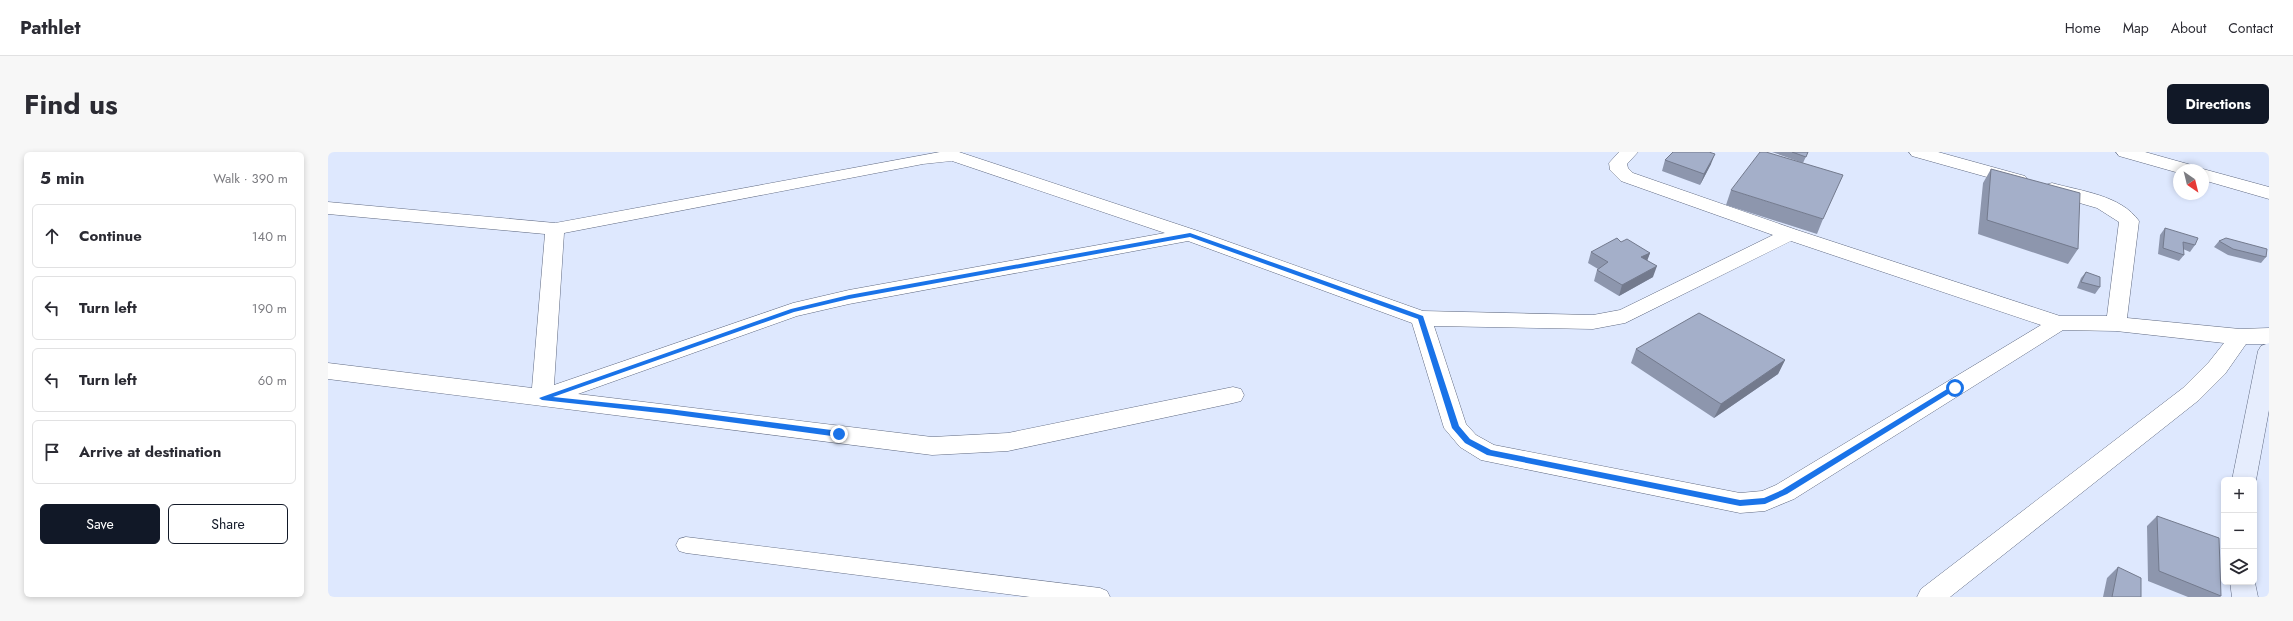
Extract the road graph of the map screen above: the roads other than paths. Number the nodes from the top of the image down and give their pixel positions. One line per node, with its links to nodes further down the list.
1 (1629, 152): 9 (street)
2 (1918, 152): 13 (street)
3 (2125, 152): 4 (street)
4 (2173, 166)
5 (2209, 176): 6 (street)
6 (2269, 193)
7 (328, 208): 8 (street)
8 (556, 229): 10 (street); 19 (street)
9 (1790, 234): 11 (street); 12 (street)
10 (1190, 235): 11 (street); 19 (street)
11 (1421, 318): 12 (street)
12 (2059, 323): 13 (street)
13 (2116, 324): 15 (street)
14 (2269, 336): 15 (street)
15 (2240, 337): 24 (street)
16 (2269, 351): 20 (street)
17 (328, 371): 19 (street)
18 (1233, 395): 19 (street)
19 (542, 398)
20 (2245, 477)
21 (686, 545): 23 (lane)
22 (2243, 585): 25 (street)
23 (1100, 597)
24 (1930, 597)
25 (2245, 597)

